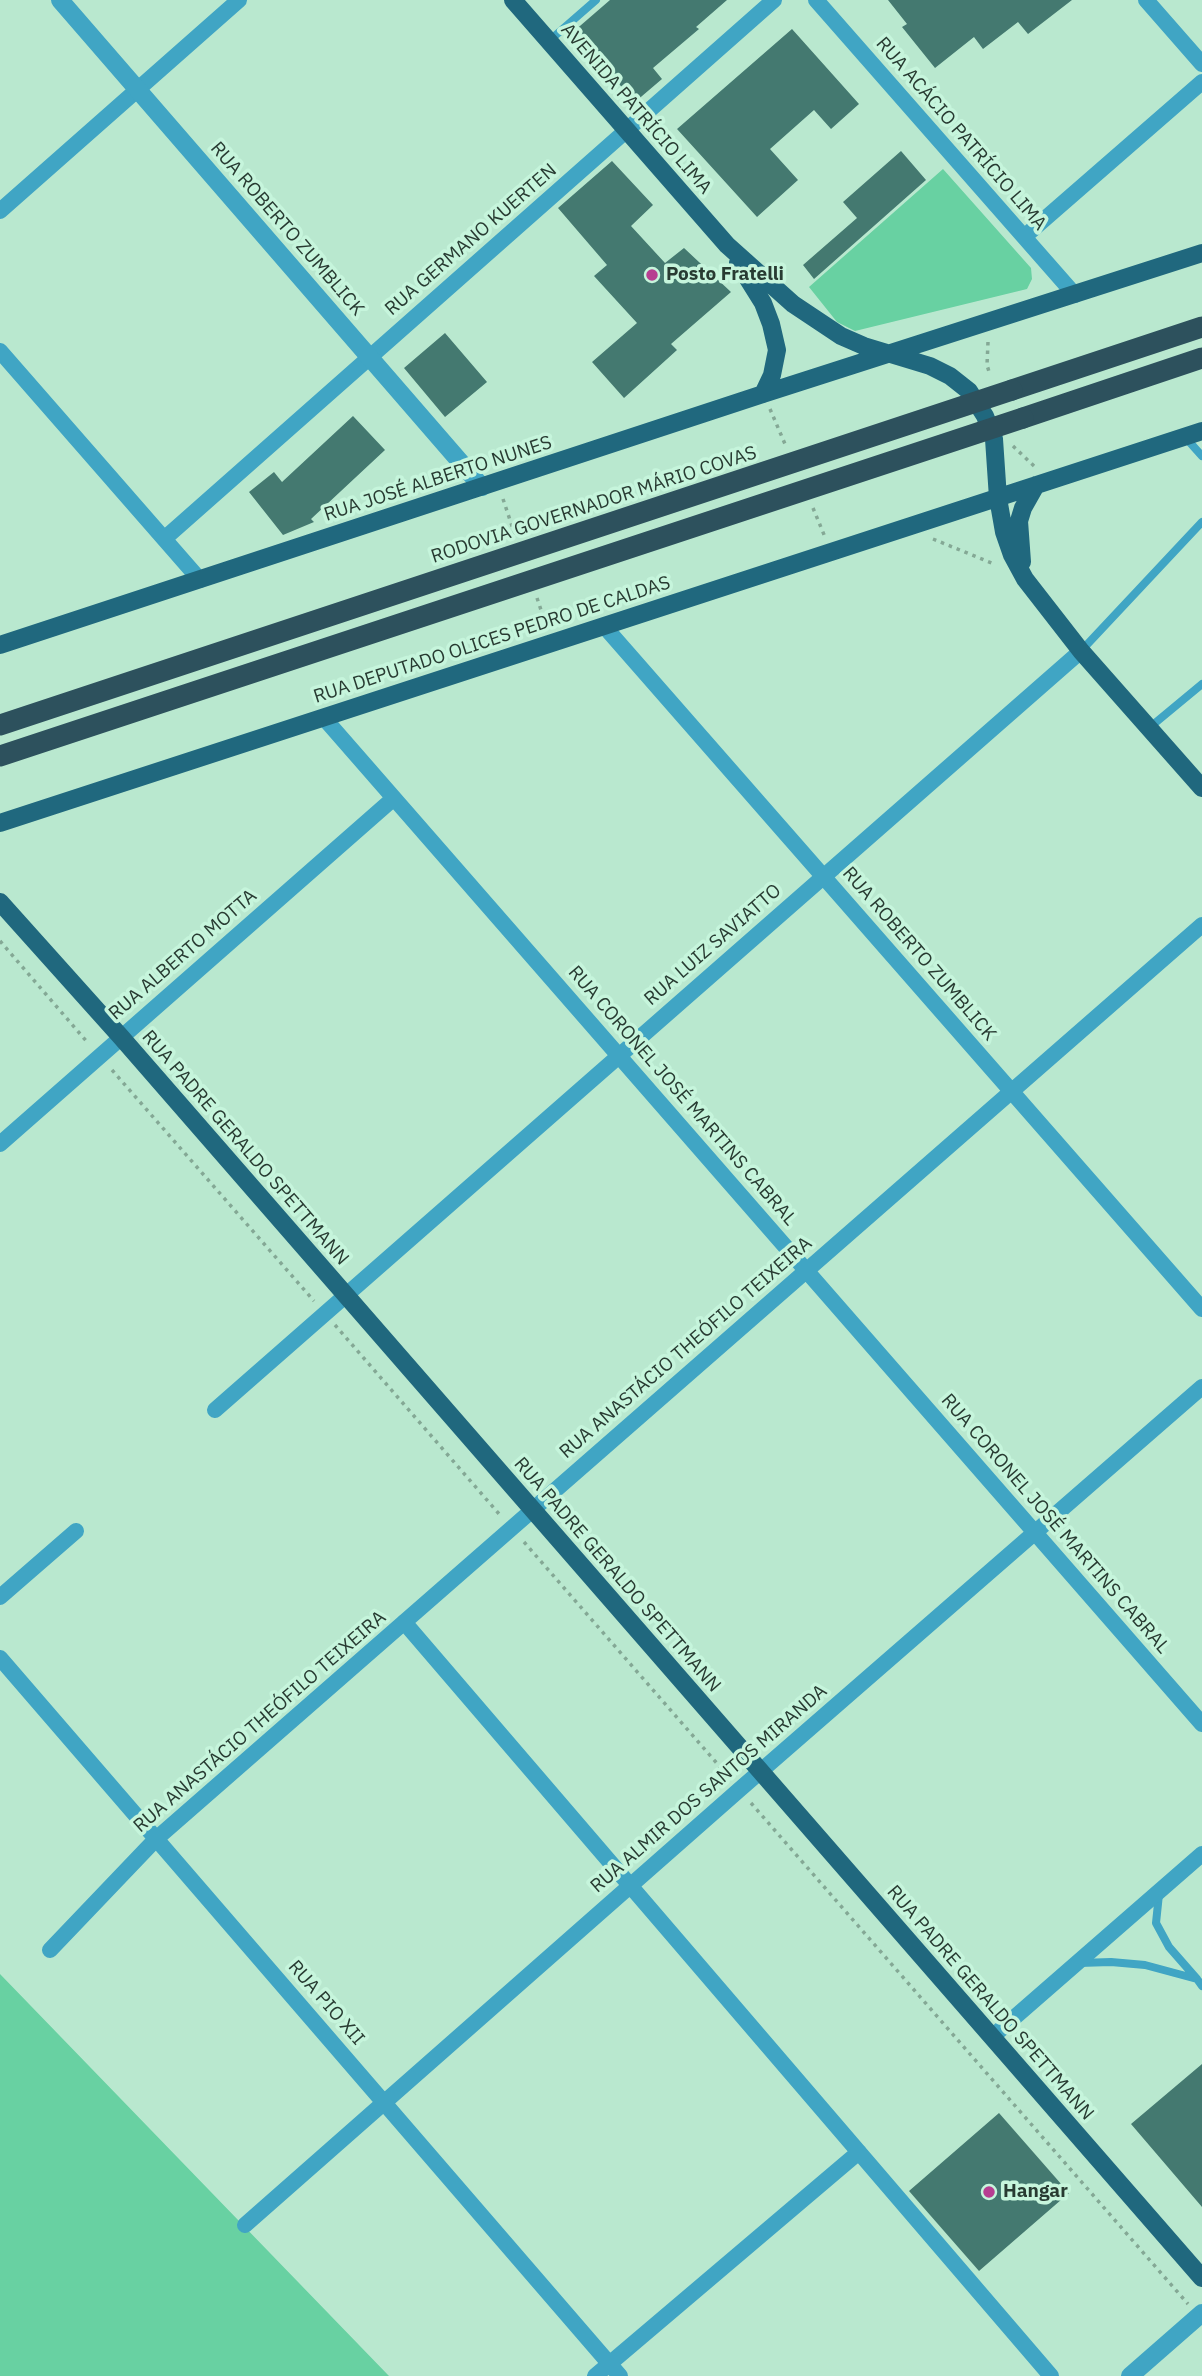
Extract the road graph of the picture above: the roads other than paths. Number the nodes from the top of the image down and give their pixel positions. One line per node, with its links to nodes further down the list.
1 (60, 0): 11 (street, RUA ROBERTO ZUMBLICK)
2 (239, 0): 11 (street)
3 (513, 0): 8 (main road, AVENIDA PATRÍCIO LIMA)
4 (596, 0): 8 (lane)
5 (774, 0): 12 (street, RUA GERMANO KUERTEN)
6 (816, 0): 14 (street, RUA ACÁCIO PATRÍCIO LIMA)
7 (1146, 0): 9 (street)
8 (549, 41): 12 (main road, AVENIDA PATRÍCIO LIMA)
9 (1202, 64)
10 (1202, 82): 14 (street)
11 (138, 89): 13 (street); 21 (street, RUA ROBERTO ZUMBLICK)
12 (627, 130): 15 (main road, AVENIDA PATRÍCIO LIMA); 21 (street, RUA GERMANO KUERTEN)
13 (0, 212)
14 (1024, 237): 17 (street, RUA ACÁCIO PATRÍCIO LIMA)
15 (727, 245): 20 (main road, AVENIDA PATRÍCIO LIMA); 23 (main road, AVENIDA PATRÍCIO LIMA)
16 (1202, 253): 17 (main road, RUA JOSÉ ALBERTO NUNES)
17 (1075, 295): 20 (main road, RUA JOSÉ ALBERTO NUNES)
18 (1202, 327): 39 (highway, RODOVIA GOVERNADOR MÁRIO COVAS, bridge)
19 (0, 351): 31 (street)
20 (890, 354): 23 (main road, RUA JOSÉ ALBERTO NUNES); 29 (main road, AVENIDA PATRÍCIO LIMA)
21 (370, 357): 28 (street, RUA ROBERTO ZUMBLICK); 31 (street, RUA GERMANO KUERTEN)
22 (1202, 358): 41 (highway, bridge)
23 (763, 394): 28 (main road, RUA JOSÉ ALBERTO NUNES)
24 (1202, 431): 25 (main road, RUA DEPUTADO OLICES PEDRO DE CALDAS)
25 (1184, 437): 26 (lane); 27 (main road, RUA DEPUTADO OLICES PEDRO DE CALDAS)
26 (1202, 456)
27 (1036, 485): 29 (main road, RUA DEPUTADO OLICES PEDRO DE CALDAS); 32 (main road)
28 (482, 487): 33 (main road, RUA JOSÉ ALBERTO NUNES)
29 (998, 498): 32 (main road, AVENIDA PATRÍCIO LIMA); 34 (main road, RUA DEPUTADO OLICES PEDRO DE CALDAS)
30 (1202, 522): 36 (lane)
31 (164, 539): 33 (street)
32 (1025, 579): 36 (main road, AVENIDA PATRÍCIO LIMA)
33 (200, 580): 35 (main road, RUA JOSÉ ALBERTO NUNES)
34 (604, 626): 38 (main road, RUA DEPUTADO OLICES PEDRO DE CALDAS); 45 (street, RUA ROBERTO ZUMBLICK)
35 (0, 645)
36 (1081, 651): 40 (main road, AVENIDA PATRÍCIO LIMA); 45 (street, RUA LUIZ SAVIATTO)
37 (1202, 684): 40 (lane)
38 (324, 718): 43 (street, RUA CORONEL JOSÉ MARTINS CABRAL); 44 (main road, RUA DEPUTADO OLICES PEDRO DE CALDAS)
39 (0, 725)
40 (1149, 728): 42 (main road, AVENIDA PATRÍCIO LIMA)
41 (0, 756)
42 (1202, 788)
43 (394, 798): 48 (street, RUA ALBERTO MOTTA); 49 (street, RUA CORONEL JOSÉ MARTINS CABRAL)
44 (0, 823)
45 (823, 877): 49 (street, RUA LUIZ SAVIATTO); 50 (street, RUA ROBERTO ZUMBLICK)
46 (0, 902): 48 (main road, RUA PADRE GERALDO SPETTMANN)
47 (1202, 925): 50 (street, RUA ANASTÁCIO THEÓFILO TEIXEIRA)
48 (121, 1037): 51 (street, RUA ALBERTO MOTTA); 53 (main road, RUA PADRE GERALDO SPETTMANN)
49 (619, 1056): 52 (street, RUA CORONEL JOSÉ MARTINS CABRAL); 53 (street, RUA LUIZ SAVIATTO)
50 (1012, 1092): 52 (street, RUA ANASTÁCIO THEÓFILO TEIXEIRA); 54 (street, RUA ROBERTO ZUMBLICK)
51 (0, 1144)
52 (807, 1271): 57 (street, RUA ANASTÁCIO THEÓFILO TEIXEIRA); 59 (street, RUA CORONEL JOSÉ MARTINS CABRAL)
53 (345, 1295): 56 (street, RUA LUIZ SAVIATTO); 57 (main road, RUA PADRE GERALDO SPETTMANN)
54 (1202, 1309)
55 (1202, 1387): 59 (street, RUA ALMIR DOS SANTOS MIRANDA)
56 (215, 1410)
57 (533, 1510): 61 (street, RUA ANASTÁCIO THEÓFILO TEIXEIRA); 64 (main road, RUA PADRE GERALDO SPETTMANN)
58 (76, 1531): 60 (street)
59 (1035, 1533): 63 (street, RUA CORONEL JOSÉ MARTINS CABRAL); 64 (street, RUA ALMIR DOS SANTOS MIRANDA)
60 (0, 1598)
61 (404, 1622): 65 (street, RUA ANASTÁCIO THEÓFILO TEIXEIRA); 67 (street)
62 (0, 1658): 65 (street, RUA PIO XII)
63 (1202, 1724)
64 (760, 1771): 67 (street, RUA ALMIR DOS SANTOS MIRANDA); 72 (main road, RUA PADRE GERALDO SPETTMANN)
65 (156, 1839): 69 (street, RUA ANASTÁCIO THEÓFILO TEIXEIRA); 73 (street, RUA PIO XII)
66 (1202, 1854): 68 (street)
67 (630, 1886): 73 (street, RUA ALMIR DOS SANTOS MIRANDA); 74 (street)
68 (1159, 1891): 70 (street); 71 (lane)
69 (50, 1950)
70 (1076, 1964): 71 (lane); 72 (street)
71 (1199, 1982)
72 (992, 2037): 76 (main road, RUA PADRE GERALDO SPETTMANN)
73 (384, 2102): 75 (street, RUA ALMIR DOS SANTOS MIRANDA); 78 (street, RUA PIO XII)
74 (859, 2152): 78 (street); 80 (street)
75 (245, 2225)
76 (1202, 2278)
77 (1200, 2315): 81 (street)
78 (615, 2370): 79 (street)
79 (595, 2376)
80 (1051, 2376)
81 (1130, 2376)

